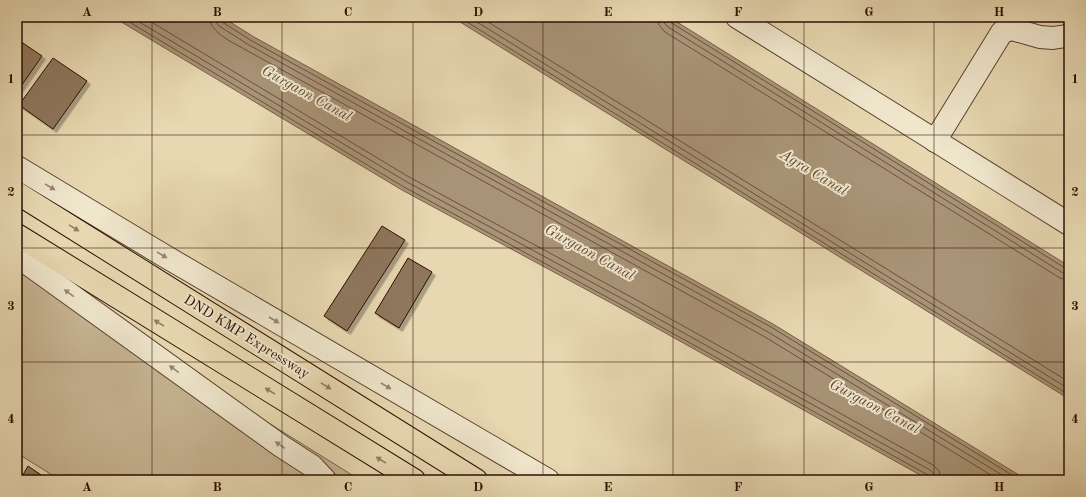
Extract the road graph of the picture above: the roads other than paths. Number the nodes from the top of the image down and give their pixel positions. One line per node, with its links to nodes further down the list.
1 (737, 17): 3 (street)
2 (1069, 35): 3 (street)
3 (935, 141): 6 (street)
4 (17, 167): 12 (street, one-way to 12)
5 (17, 193): 11 (highway, DND KMP Expressway, one-way to 11)
6 (1069, 224)
7 (17, 235): 10 (highway, one-way to 7)
8 (17, 256): 9 (street, one-way to 8)
9 (326, 480)
10 (414, 480)
11 (476, 480)
12 (548, 480)

